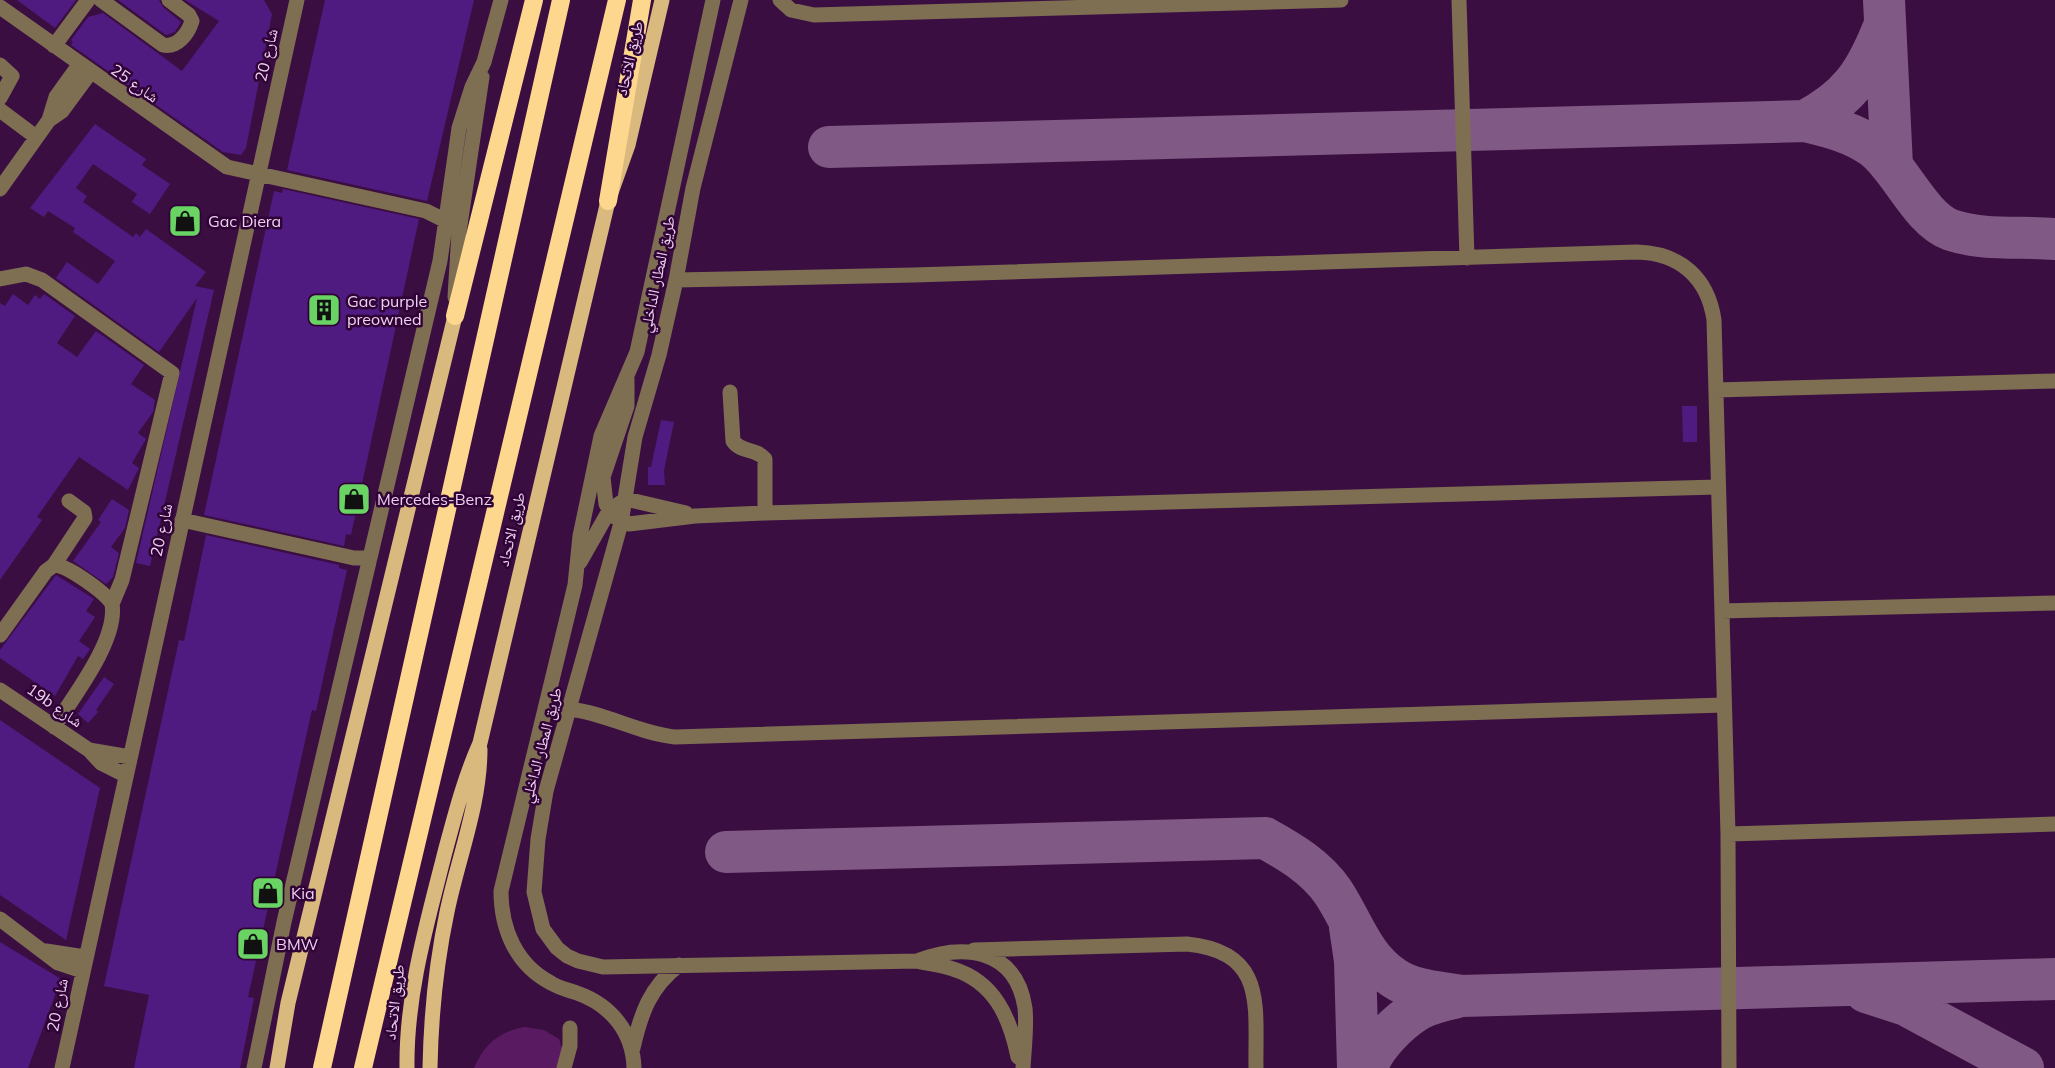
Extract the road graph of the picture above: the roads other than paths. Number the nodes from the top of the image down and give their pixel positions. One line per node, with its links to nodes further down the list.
1 (88, 0): 17 (street)
2 (101, 0): 3 (street)
3 (169, 0)
4 (297, 0): 24 (street, شارع 20)
5 (501, 0): 18 (street)
6 (534, 0): 31 (highway)
7 (561, 0): 71 (highway)
8 (616, 0): 72 (highway, طريق الاتحاد)
9 (642, 0): 26 (highway)
10 (662, 0): 26 (main road, طريق الاتحاد)
11 (713, 0): 32 (street, طريق المطار الداخلي)
12 (741, 0): 30 (street, طريق المطار الداخلي)
13 (780, 0): 14 (street)
14 (1341, 0)
15 (1459, 0): 28 (street)
16 (0, 7): 17 (street, شارع 25)
17 (54, 46): 20 (street, شارع 25)
18 (484, 62): 27 (street); 31 (street)
19 (0, 65): 21 (street)
20 (84, 69): 23 (street); 24 (street, شارع 25)
21 (0, 98)
22 (0, 110): 23 (street)
23 (36, 137): 25 (street)
24 (257, 174): 27 (street, شارع 25); 42 (street, شارع 20)
25 (0, 189)
26 (608, 201): 55 (main road, طريق الاتحاد)
27 (446, 221): 44 (street)
28 (1467, 258): 30 (street); 34 (street)
29 (0, 279): 48 (street)
30 (676, 280): 37 (street, طريق المطار الداخلي)
31 (455, 316): 70 (main road)
32 (627, 379): 39 (street); 46 (street, طريق المطار الداخلي)
33 (2055, 381): 34 (street)
34 (1716, 390): 36 (street)
35 (729, 392): 40 (street)
36 (1718, 488): 40 (street); 49 (street)
37 (626, 499): 39 (street); 41 (street); 43 (street, طريق المطار الداخلي)
38 (69, 501): 45 (street)
39 (609, 512): 43 (street); 46 (street)
40 (765, 513): 41 (street)
41 (695, 516): 43 (street)
42 (182, 520): 44 (street); 57 (street, شارع 20)
43 (621, 523): 53 (street, طريق المطار الداخلي)
44 (370, 558): 69 (street)
45 (54, 565): 48 (street); 50 (street)
46 (578, 565): 67 (street, طريق المطار الداخلي)
47 (2055, 603): 49 (street)
48 (112, 604): 54 (street)
49 (1722, 611): 52 (street)
50 (0, 635)
51 (0, 690): 54 (street, 19b شارع)
52 (1724, 705): 53 (street); 60 (street)
53 (569, 709): 65 (street, طريق المطار الداخلي)
54 (54, 727): 56 (street, 19b شارع)
55 (480, 743): 73 (main road, طريق الاتحاد); 74 (main road)
56 (89, 750): 57 (street, 19b شارع); 58 (street, 19b شارع)
57 (130, 757): 58 (street, شارع 20)
58 (125, 776): 64 (street, شارع 20)
59 (2055, 824): 60 (street)
60 (1728, 834): 79 (street)
61 (0, 919): 64 (street)
62 (965, 950): 63 (street, طريق المطار الداخلي); 77 (street, طريق المطار الداخلي); 78 (street)
63 (917, 961): 65 (street, طريق المطار الداخلي); 77 (street)
64 (83, 964): 68 (street, شارع 20)
65 (679, 965): 67 (street)
66 (570, 1028): 75 (street)
67 (633, 1048): 76 (street, طريق المطار الداخلي)
68 (62, 1068)
69 (254, 1068)
70 (277, 1068)
71 (322, 1068)
72 (363, 1068)
73 (407, 1068)
74 (430, 1068)
75 (564, 1068)
76 (634, 1068)
77 (1022, 1068)
78 (1256, 1068)
79 (1729, 1068)

